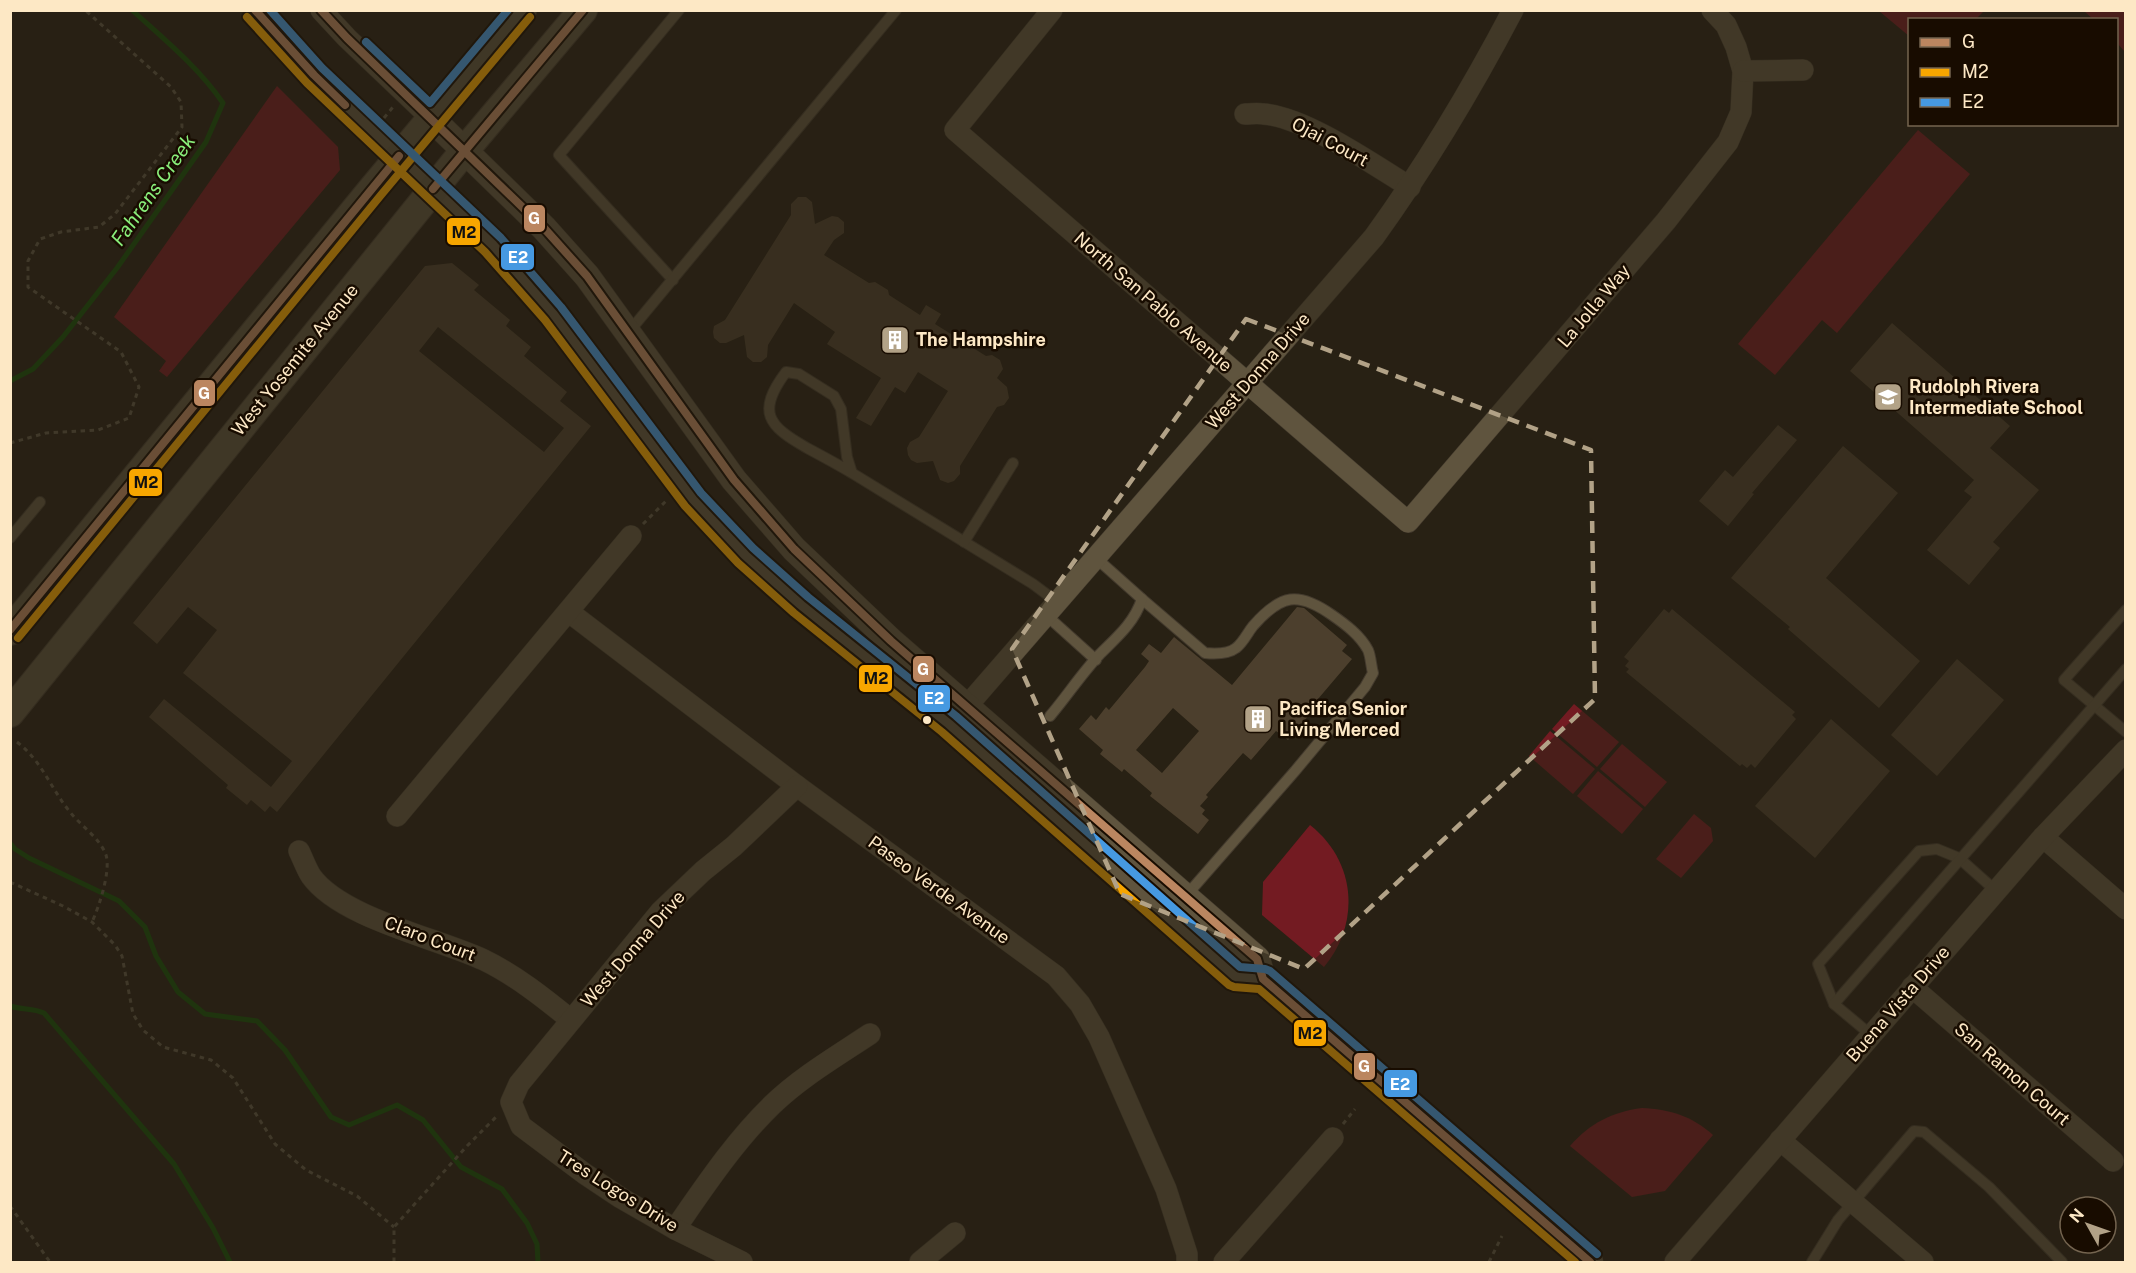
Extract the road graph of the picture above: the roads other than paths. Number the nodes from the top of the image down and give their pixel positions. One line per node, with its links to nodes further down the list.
1 (255, 10): 15 (street)
2 (321, 10): 13 (street)
3 (522, 10): 13 (main road)
4 (583, 10): 14 (main road, West Yosemite Avenue)
5 (896, 10): 18 (lane)
6 (1052, 10): 20 (street, North San Pablo Avenue)
7 (1513, 10): 16 (street, West Donna Drive)
8 (1712, 10): 11 (street)
9 (678, 11): 18 (lane)
10 (1803, 70): 11 (street)
11 (1743, 71): 24 (street, La Jolla Way)
12 (1245, 114): 16 (street, Ojai Court)
13 (431, 118): 14 (street); 15 (main road)
14 (465, 150): 17 (main road, West Yosemite Avenue); 19 (street)
15 (399, 156): 17 (street); 33 (main road)
16 (1410, 187): 20 (street, West Donna Drive)
17 (434, 189): 38 (main road, West Yosemite Avenue); 50 (street)
18 (673, 280): 19 (lane)
19 (628, 333): 37 (street)
20 (1247, 383): 24 (street, North San Pablo Avenue); 28 (street, West Donna Drive)
21 (1013, 463): 27 (lane)
22 (852, 472): 22 (lane); 27 (lane)
23 (40, 502): 26 (lane)
24 (1408, 522)
25 (632, 536): 32 (street)
26 (10, 538)
27 (964, 542): 30 (lane)
28 (1096, 558): 29 (lane); 30 (street, West Donna Drive)
29 (1142, 600): 34 (lane); 48 (lane)
30 (1052, 609): 34 (lane); 37 (street, West Donna Drive)
31 (2126, 610): 36 (lane)
32 (569, 612): 42 (street, Paseo Verde Avenue); 43 (street)
33 (11, 630)
34 (1096, 660): 39 (lane)
35 (2126, 669): 36 (lane)
36 (2094, 705): 40 (lane); 46 (lane)
37 (967, 706): 48 (street)
38 (10, 713)
39 (1050, 716)
40 (2126, 732)
41 (2126, 750): 44 (street, Buena Vista Drive)
42 (797, 786): 53 (street, West Donna Drive); 65 (street, Paseo Verde Avenue)
43 (397, 816)
44 (2043, 837): 47 (street, Buena Vista Drive); 49 (street)
45 (299, 851): 53 (street, Claro Court)
46 (1959, 858): 47 (lane); 52 (lane); 52 (lane)
47 (1996, 891): 51 (street, Buena Vista Drive)
48 (1185, 897): 50 (street)
49 (2126, 909)
50 (1263, 979): 67 (street)
51 (1912, 987): 55 (street, Buena Vista Drive); 59 (street, San Ramon Court)
52 (1834, 1004): 55 (lane)
53 (571, 1020): 56 (street, West Donna Drive)
54 (870, 1034): 61 (street)
55 (1871, 1035): 58 (street, Buena Vista Drive)
56 (512, 1102): 61 (street, Tres Logos Drive)
57 (1332, 1138): 66 (street)
58 (1780, 1140): 60 (street); 68 (street, Buena Vista Drive)
59 (2113, 1161)
60 (1852, 1202): 69 (lane); 70 (street); 71 (lane)
61 (675, 1229): 63 (street, Tres Logos Drive)
62 (955, 1233): 64 (street)
63 (742, 1263)
64 (920, 1263)
65 (1187, 1263)
66 (1224, 1263)
67 (1590, 1263)
68 (1675, 1263)
69 (1812, 1263)
70 (1923, 1263)
71 (2062, 1263)

